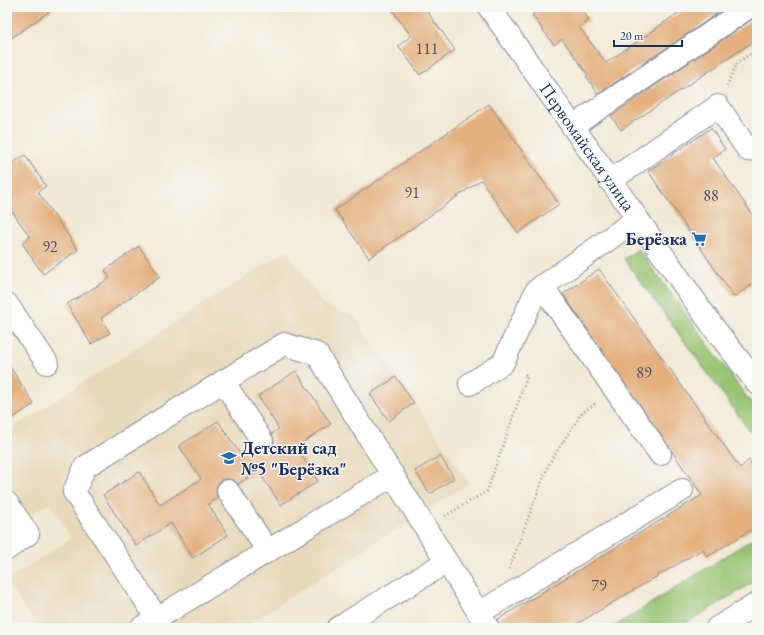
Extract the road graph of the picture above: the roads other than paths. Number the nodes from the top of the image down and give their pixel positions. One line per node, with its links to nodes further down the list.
1 (489, 7): 3 (street, Первомайская улица)
2 (748, 7): 3 (street)
3 (573, 126): 5 (street, Первомайская улица)
4 (748, 150): 5 (street)
5 (610, 181): 6 (street, Первомайская улица)
6 (637, 219): 7 (street); 11 (street, Первомайская улица)
7 (542, 286): 12 (street); 14 (street)
8 (7, 304): 9 (street)
9 (47, 362)
10 (223, 381): 13 (street); 15 (street); 24 (street)
11 (757, 383)
12 (470, 384)
13 (262, 441)
14 (660, 454)
15 (393, 475): 20 (street); 21 (street)
16 (682, 490): 23 (street)
17 (228, 491): 20 (street)
18 (7, 503): 19 (street)
19 (7, 549)
20 (268, 551): 24 (street)
21 (446, 562): 23 (street); 25 (street)
22 (757, 604): 26 (street)
23 (483, 621)
24 (149, 623)
25 (338, 628)
26 (717, 628)

